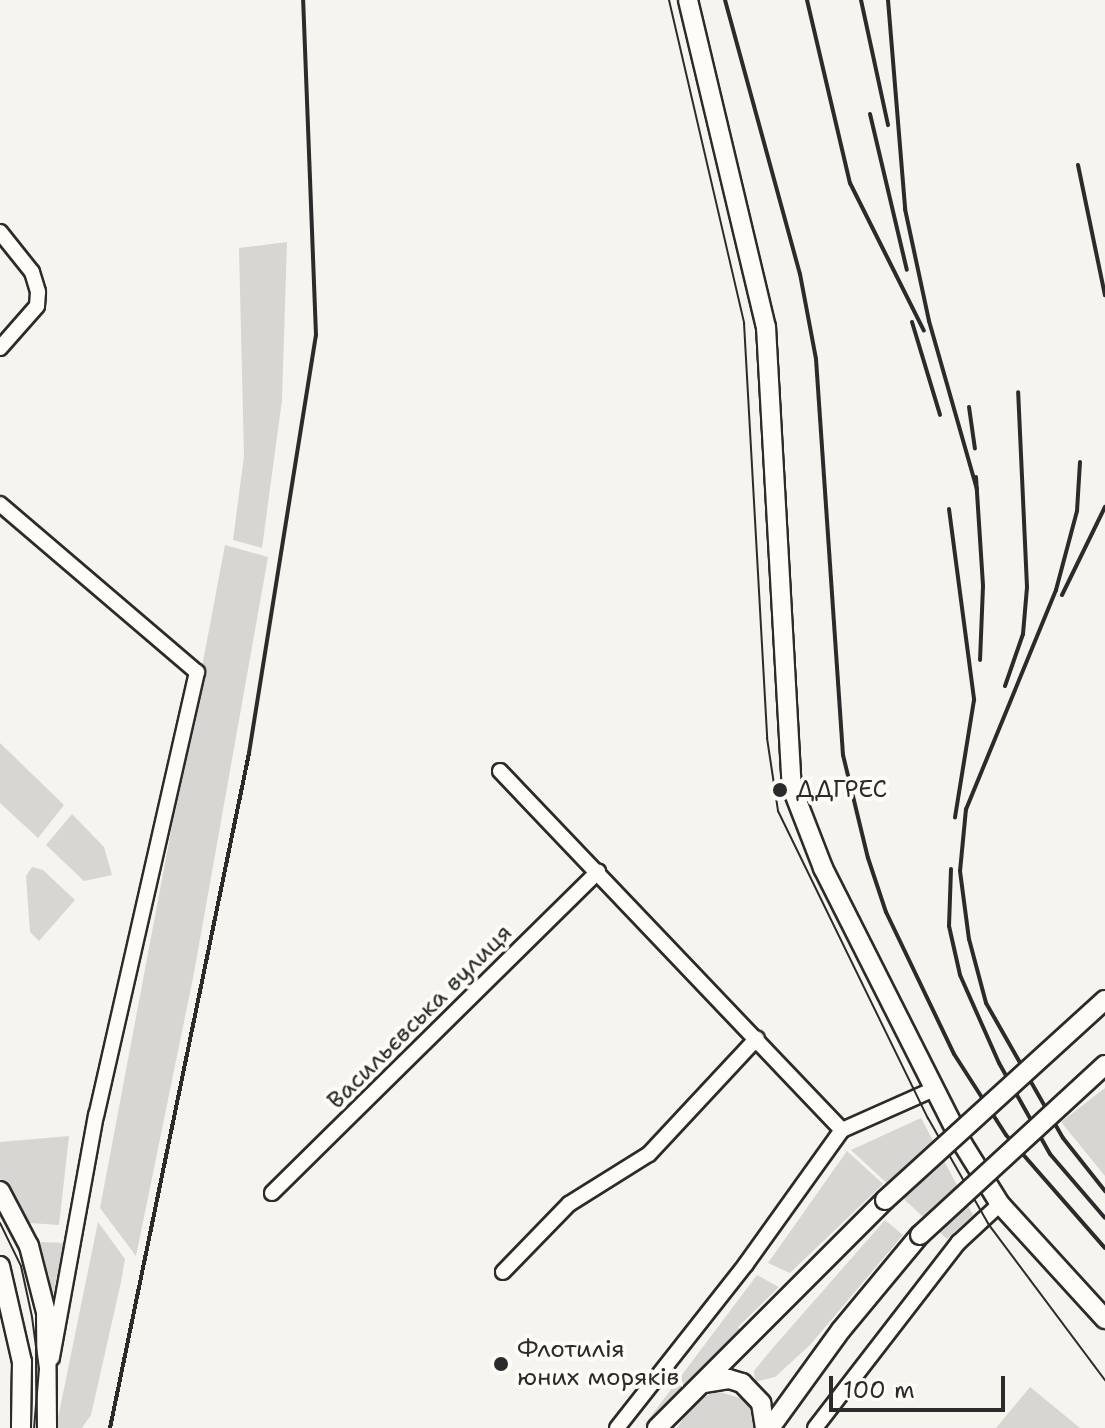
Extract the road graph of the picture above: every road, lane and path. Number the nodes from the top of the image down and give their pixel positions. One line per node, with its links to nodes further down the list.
1 (688, 0): 10 (main road)
2 (0, 232): 3 (street)
3 (0, 348)
4 (0, 504): 20 (street)
5 (500, 771): 6 (street)
6 (598, 872): 8 (street); 13 (street, Васильєвська вулиця)
7 (1105, 1000): 21 (main road, bridge)
8 (757, 1038): 11 (street); 16 (street)
9 (1105, 1065): 26 (main road, bridge)
10 (934, 1089): 11 (street); 14 (main road)
11 (842, 1130): 24 (street)
12 (0, 1191): 20 (main road)
13 (272, 1193)
14 (1000, 1204): 17 (main road); 27 (street)
15 (0, 1266): 22 (main road)
16 (503, 1272)
17 (1074, 1281): 18 (main road); 19 (main road)
18 (1105, 1301)
19 (1105, 1319)
20 (50, 1366): 23 (main road)
21 (702, 1384): 25 (main road); 26 (main road)
22 (21, 1428)
23 (47, 1428)
24 (617, 1428)
25 (657, 1428)
26 (768, 1428)
27 (815, 1428)

